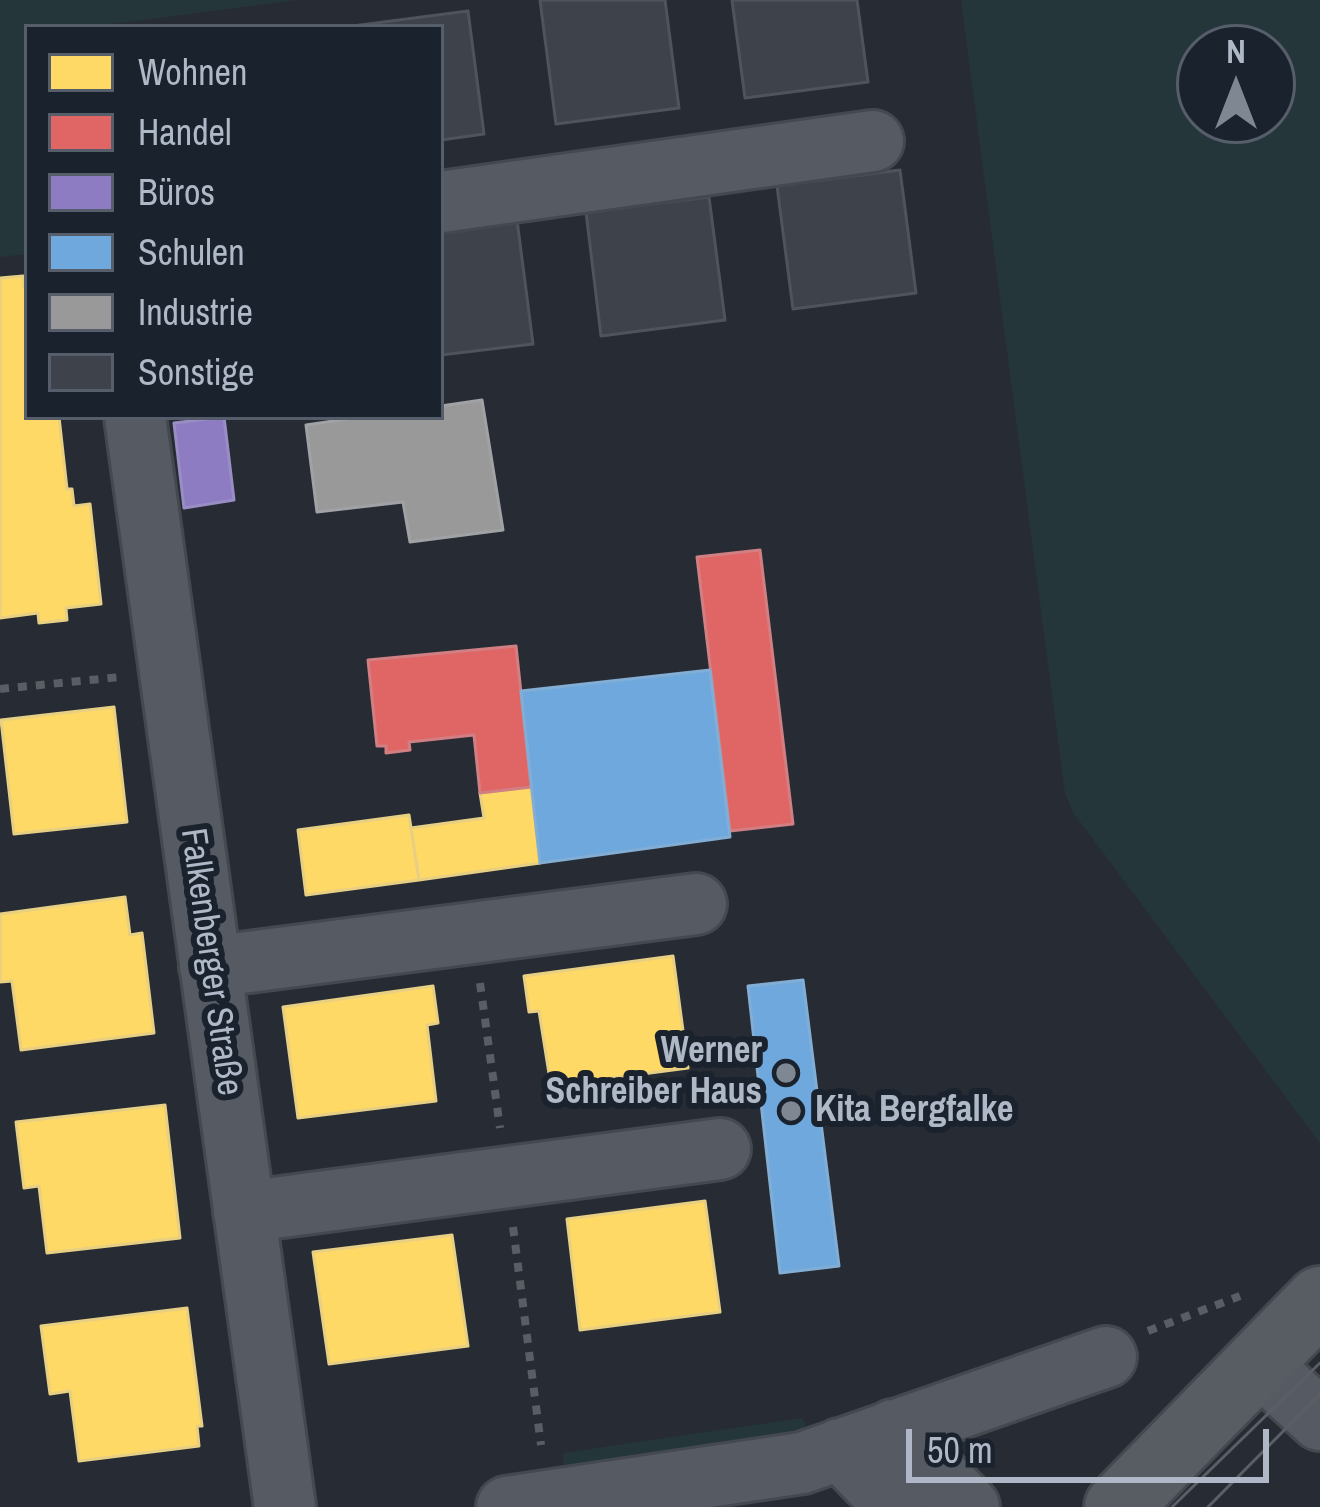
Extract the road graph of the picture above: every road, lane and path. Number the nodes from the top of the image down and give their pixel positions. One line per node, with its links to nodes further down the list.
1 (873, 140): 2 (street)
2 (444, 202)
3 (135, 420): 7 (street, Falkenberger Straße)
4 (124, 676): 5 (path)
5 (0, 688)
6 (696, 904): 7 (street)
7 (211, 967): 9 (street, Falkenberger Straße)
8 (721, 1149): 9 (street)
9 (244, 1212): 16 (street, Falkenberger Straße)
10 (1252, 1292): 12 (path)
11 (1320, 1300): 13 (main road)
12 (1106, 1357): 15 (street)
13 (1258, 1363): 14 (street); 20 (main road)
14 (1320, 1420)
15 (843, 1462): 17 (street); 18 (street); 19 (street)
16 (285, 1507)
17 (507, 1507)
18 (896, 1507)
19 (969, 1507)
20 (1118, 1507)

